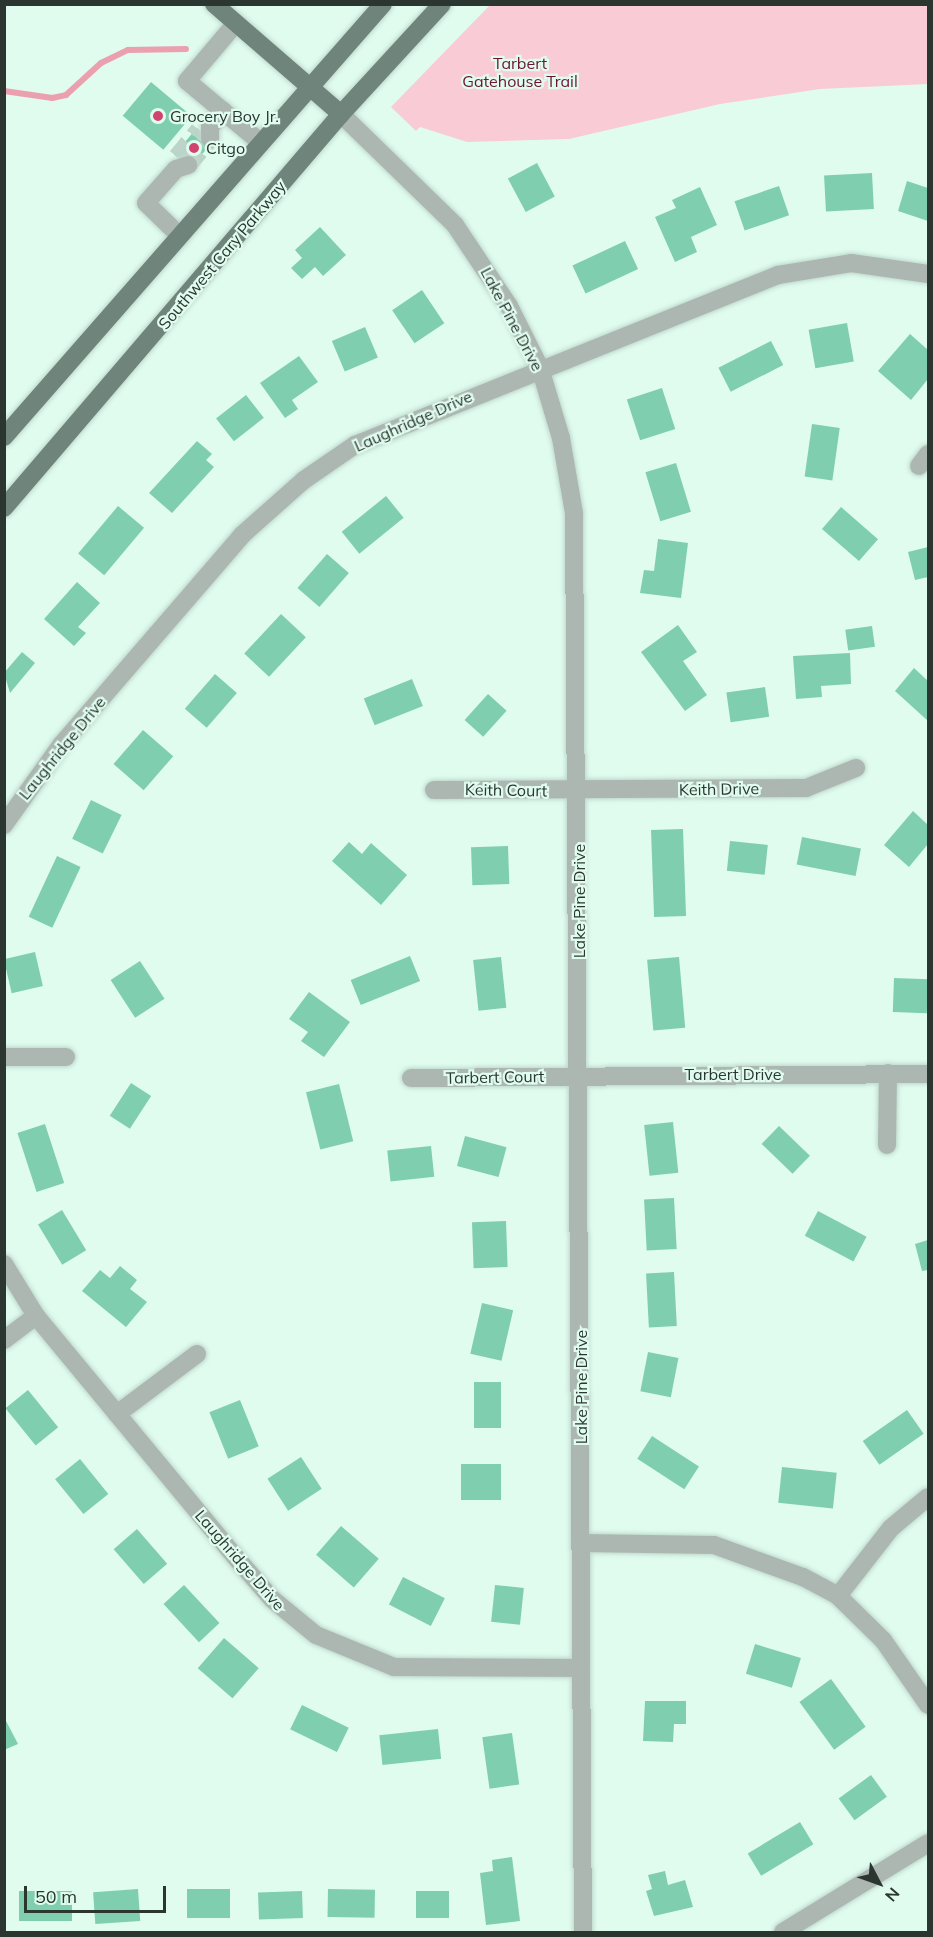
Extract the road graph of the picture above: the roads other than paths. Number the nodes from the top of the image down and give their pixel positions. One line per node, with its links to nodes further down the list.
1 (214, 4): 4 (main road, Lake Pine Drive)
2 (383, 4): 5 (main road)
3 (442, 4): 7 (main road, Southwest Cary Parkway)
4 (236, 23): 5 (main road, Lake Pine Drive); 6 (street)
5 (309, 86): 7 (main road, Lake Pine Drive); 9 (main road)
6 (223, 111): 8 (street); 9 (street)
7 (341, 114): 13 (street, Lake Pine Drive); 15 (main road, Southwest Cary Parkway)
8 (206, 132)
9 (260, 142): 11 (main road)
10 (180, 163): 11 (street)
11 (180, 236): 14 (main road)
12 (928, 274): 13 (street, Laughridge Drive)
13 (540, 368): 18 (street, Lake Pine Drive); 19 (street, Laughridge Drive)
14 (4, 437)
15 (4, 508)
16 (856, 768): 18 (street, Keith Drive)
17 (434, 789): 18 (street, Keith Court)
18 (578, 791): 24 (street, Lake Pine Drive)
19 (4, 825)
20 (4, 1057): 21 (street)
21 (66, 1057)
22 (888, 1073): 23 (street, Tarbert Drive); 24 (street, Tarbert Drive); 26 (street)
23 (928, 1074)
24 (579, 1076): 25 (street, Tarbert Court); 33 (street, Lake Pine Drive)
25 (411, 1078)
26 (887, 1145)
27 (4, 1264): 28 (street, Laughridge Drive)
28 (36, 1316): 29 (street); 31 (street, Laughridge Drive)
29 (4, 1340)
30 (197, 1354): 31 (street)
31 (117, 1414): 35 (street, Laughridge Drive)
32 (928, 1497): 34 (street)
33 (582, 1543): 34 (street); 35 (street, Lake Pine Drive)
34 (838, 1596): 36 (street)
35 (581, 1668): 38 (street, Lake Pine Drive)
36 (928, 1705)
37 (928, 1843): 39 (street)
38 (583, 1932)
39 (783, 1932)

